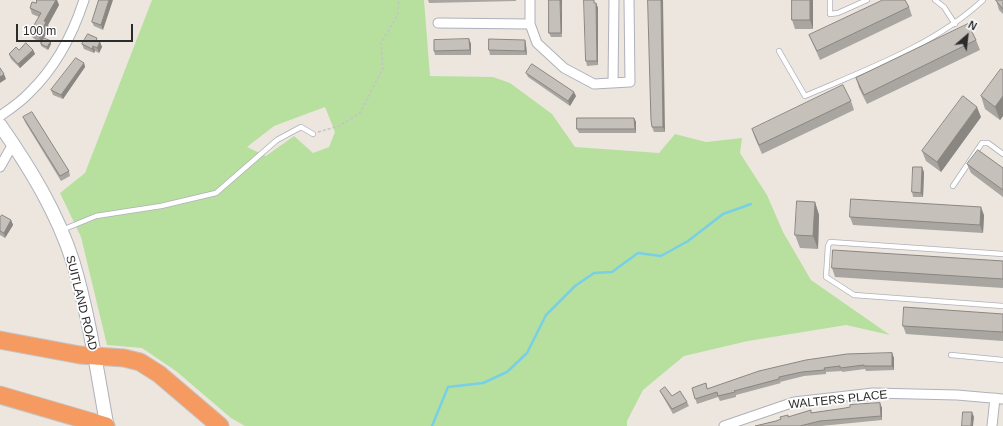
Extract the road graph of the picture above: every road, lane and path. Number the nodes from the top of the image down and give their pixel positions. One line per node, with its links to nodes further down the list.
1 (84, 0): 15 (street)
2 (399, 0): 17 (path)
3 (530, 0): 11 (street)
4 (614, 0): 14 (street)
5 (629, 0): 14 (street)
6 (830, 0): 7 (lane)
7 (866, 0)
8 (983, 0): 12 (lane)
9 (937, 1): 12 (lane)
10 (438, 23): 11 (street)
11 (530, 24): 14 (street)
12 (955, 24): 13 (lane)
13 (779, 51)
14 (613, 83)
15 (0, 116)
16 (0, 125): 18 (main road, SUITLAND ROAD)
17 (313, 134): 22 (lane)
18 (13, 144): 20 (street); 22 (main road, SUITLAND ROAD)
19 (1003, 154): 21 (lane)
20 (0, 167)
21 (953, 186)
22 (61, 231): 27 (main road, SUITLAND ROAD)
23 (1003, 254): 24 (lane)
24 (1003, 306)
25 (0, 340): 27 (highway)
26 (951, 355): 28 (lane)
27 (94, 356): 33 (main road, SUITLAND ROAD); 34 (highway)
28 (1003, 360)
29 (0, 395): 32 (highway)
30 (999, 398): 35 (street, WALTERS PLACE); 36 (street)
31 (0, 406): 32 (highway)
32 (74, 422): 33 (highway)
33 (106, 426)
34 (220, 426)
35 (724, 426)
36 (992, 426)

